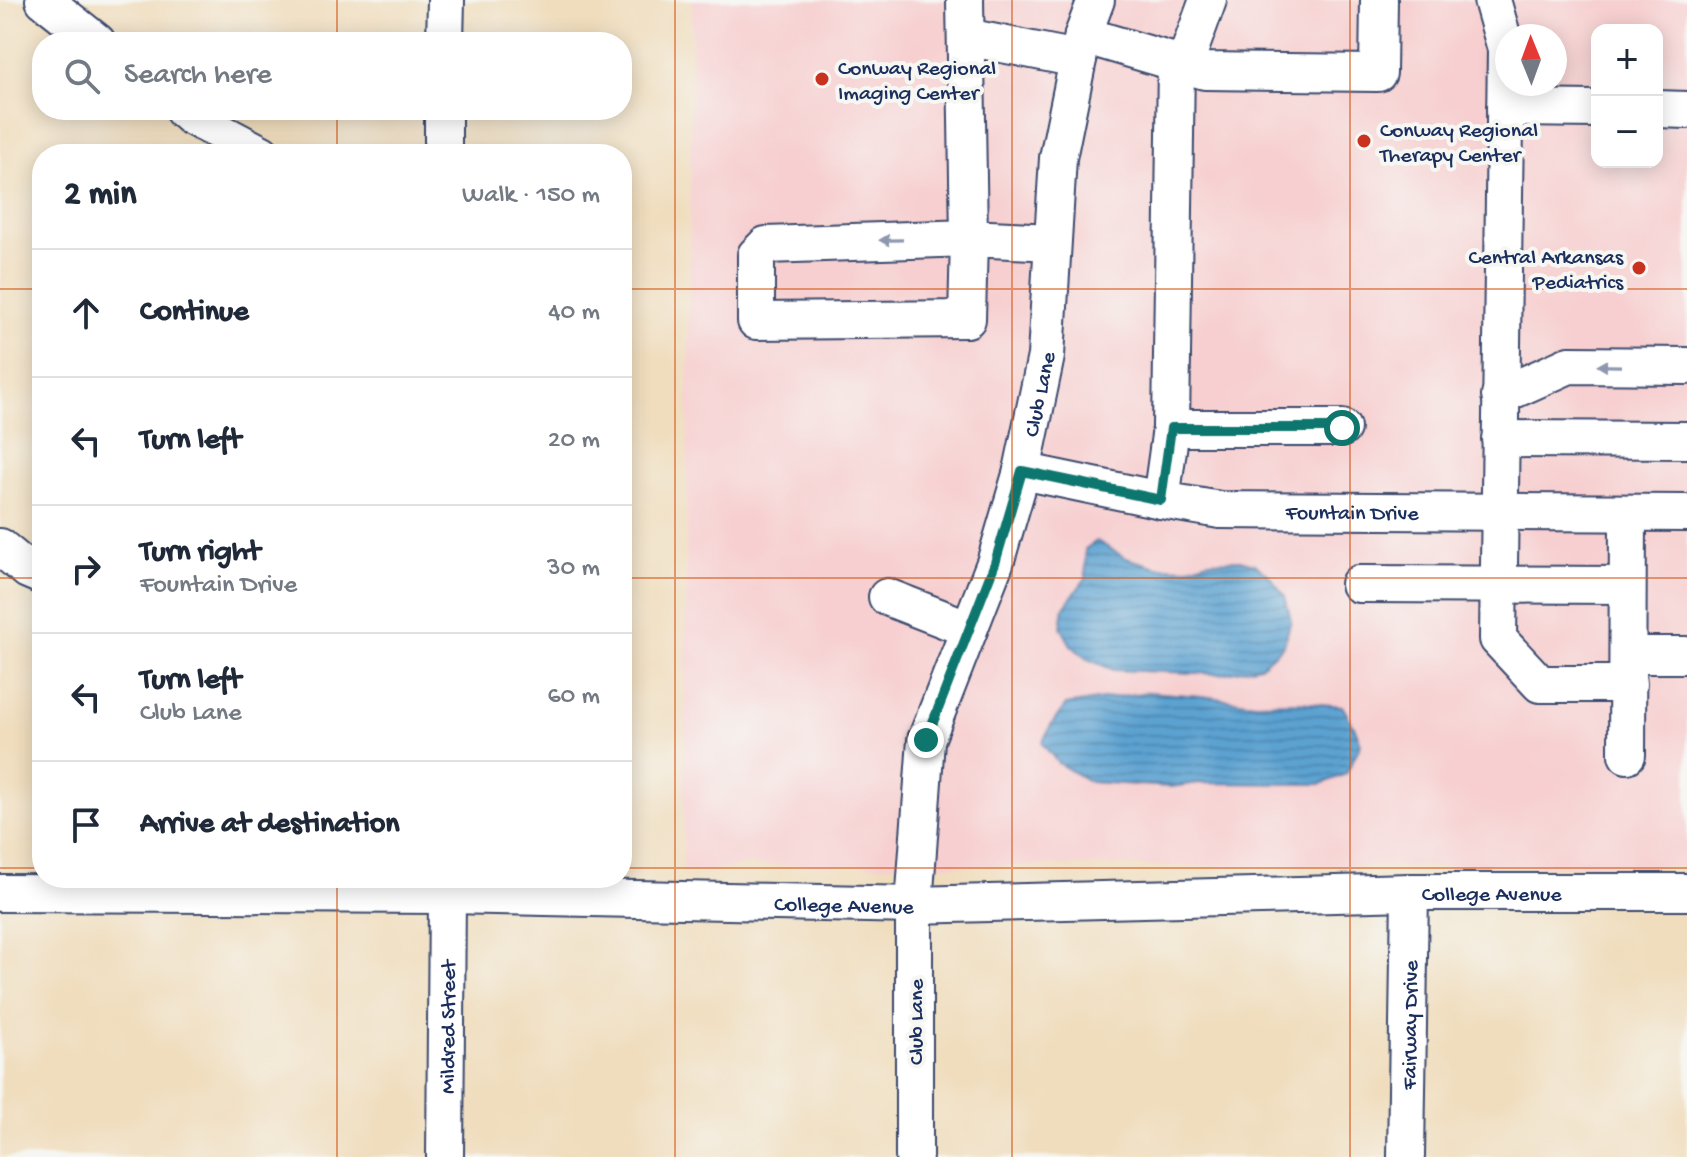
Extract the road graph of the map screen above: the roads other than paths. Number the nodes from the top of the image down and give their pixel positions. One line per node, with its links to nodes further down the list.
1 (44, 0): 8 (street)
2 (446, 0): 9 (street)
3 (965, 0): 10 (street)
4 (1096, 0): 11 (street, Club Lane)
5 (1208, 0): 12 (street)
6 (1379, 0): 12 (street)
7 (1492, 0): 13 (street)
8 (84, 32)
9 (445, 32)
10 (966, 37): 11 (street); 21 (street)
11 (1081, 47): 12 (street); 22 (street, Club Lane)
12 (1180, 65): 25 (street)
13 (1505, 108): 14 (street); 24 (street)
14 (1591, 109)
15 (1663, 109): 16 (street)
16 (1687, 110)
17 (198, 120): 19 (street)
18 (443, 120): 20 (street)
19 (243, 144)
20 (443, 144)
21 (969, 238): 21 (street, one-way to 21); 22 (street)
22 (1052, 242): 29 (street, Club Lane)
23 (1687, 366): 24 (street, one-way to 24)
24 (1500, 396): 27 (street)
25 (1171, 428): 26 (street); 30 (street)
26 (1342, 428)
27 (1500, 439): 28 (street); 31 (street)
28 (1687, 440)
29 (1022, 471): 30 (street, Fountain Drive); 40 (street, Club Lane)
30 (1161, 500): 31 (street, Fountain Drive)
31 (1499, 513): 32 (street, Fountain Drive); 37 (street)
32 (1628, 513): 33 (street, Fountain Drive); 38 (street)
33 (1687, 513)
34 (0, 547): 35 (street)
35 (32, 572)
36 (1359, 584): 37 (street)
37 (1498, 585): 38 (street); 42 (street)
38 (1627, 585): 42 (street)
39 (887, 597): 40 (street)
40 (969, 629): 48 (street, Club Lane)
41 (1687, 655): 42 (street)
42 (1628, 670): 43 (street)
43 (1627, 755)
44 (1410, 892): 45 (street, College Avenue); 48 (street, College Avenue); 51 (street, Fairway Drive)
45 (1687, 892)
46 (0, 893): 47 (street, College Avenue)
47 (447, 895): 48 (street, College Avenue); 49 (street, Mildred Street)
48 (914, 905): 50 (street, Club Lane)
49 (445, 1157)
50 (914, 1157)
51 (1406, 1157)

